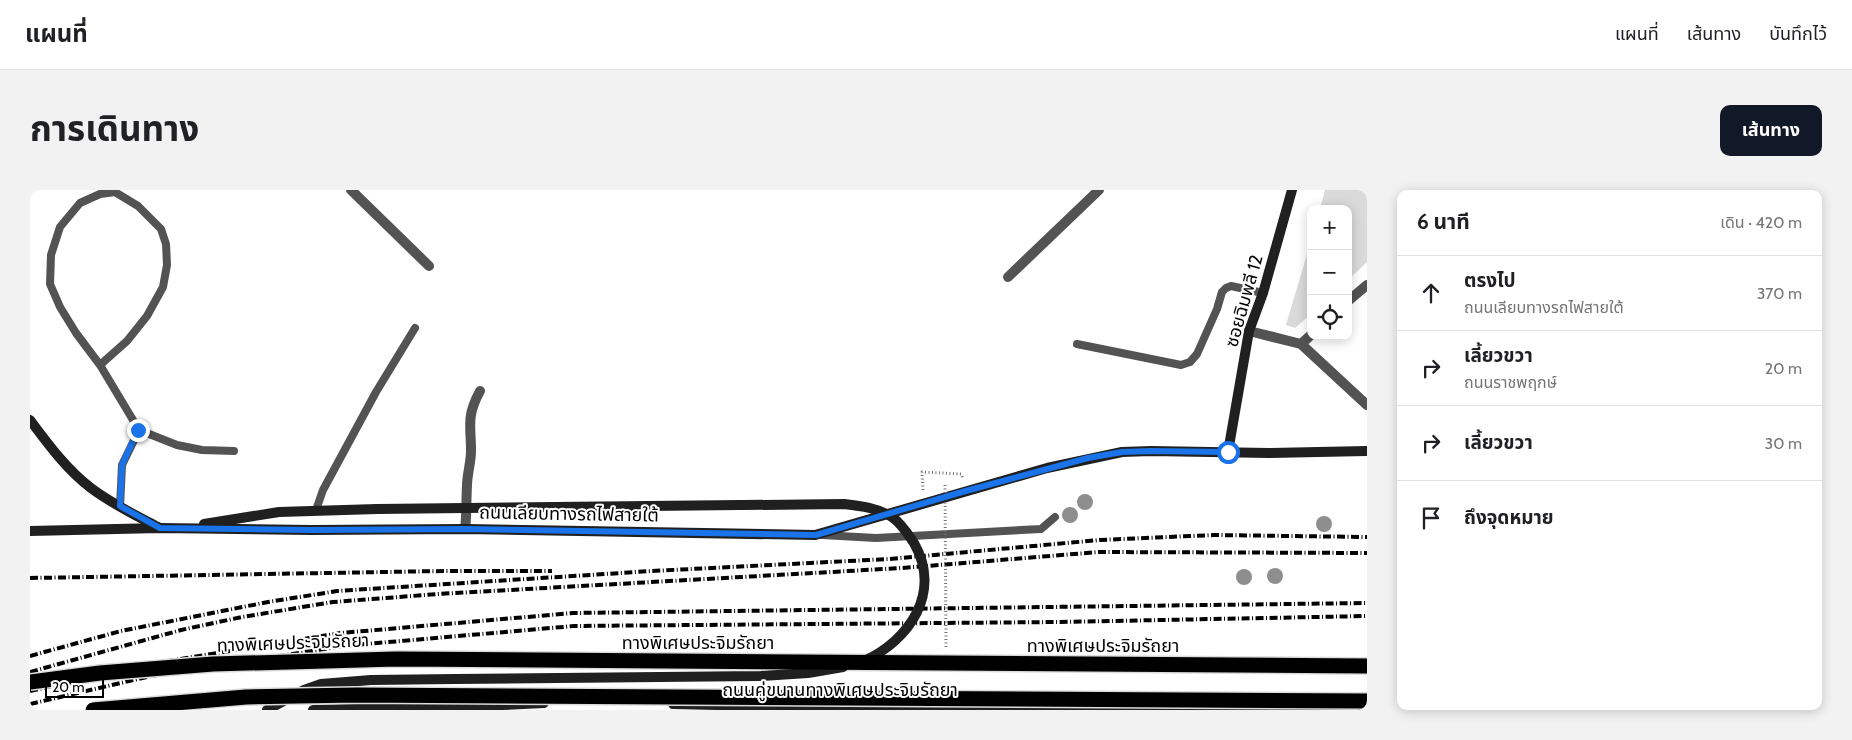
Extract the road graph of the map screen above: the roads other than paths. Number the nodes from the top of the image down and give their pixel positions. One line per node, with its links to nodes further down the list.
1 (351, 190): 4 (street)
2 (1099, 190): 5 (street)
3 (1292, 190): 7 (main road, ซอยฉิมพลี 12)
4 (428, 266)
5 (1008, 277)
6 (1367, 285): 8 (street)
7 (1263, 293): 10 (main road, ซอยฉิมพลี 12); 12 (lane)
8 (1352, 298)
9 (416, 328): 23 (lane)
10 (1249, 330): 13 (street); 21 (main road, ซอยฉิมพลี 12)
11 (1307, 339): 13 (street)
12 (1077, 344)
13 (1301, 344): 16 (street)
14 (100, 365): 14 (lane); 18 (lane)
15 (480, 392): 27 (street)
16 (1367, 405)
17 (30, 420): 22 (main road)
18 (138, 430): 20 (lane); 22 (lane)
19 (1367, 451): 21 (main road, ถนนเลียบทางรถไฟสายใต้)
20 (234, 452)
21 (1228, 452): 29 (main road, ถนนเลียบทางรถไฟสายใต้)
22 (120, 506): 25 (main road)
23 (316, 510): 26 (main road); 38 (main road, bridge)
24 (1055, 517): 29 (lane)
25 (160, 528): 26 (main road, ถนนเลียบทางรถไฟสายใต้); 28 (main road, ถนนเลียบทางรถไฟสายใต้)
26 (184, 528): 27 (main road, ถนนเลียบทางรถไฟสายใต้)
27 (465, 529): 29 (main road, ถนนเลียบทางรถไฟสายใต้)
28 (30, 531)
29 (816, 535)
30 (1367, 666): 31 (highway, ทางพิเศษประจิมรัถยา, bridge)
31 (30, 682)
32 (1367, 701): 37 (highway, bridge)
33 (755, 706): 34 (main road, ถนนคู่ขนานทางพิเศษประจิมรัถยา); 40 (main road, ถนนคู่ขนานทางพิเศษประจิมรัถยา); 41 (street)
34 (804, 708): 35 (main road, ถนนคู่ขนานทางพิเศษประจิมรัถยา)
35 (1079, 709): 36 (main road, ถนนคู่ขนานทางพิเศษประจิมรัถยา)
36 (1367, 709)
37 (93, 710)
38 (267, 710)
39 (313, 710): 40 (main road, ถนนคู่ขนานทางพิเศษประจิมรัถยา)
40 (329, 710)
41 (742, 710)

